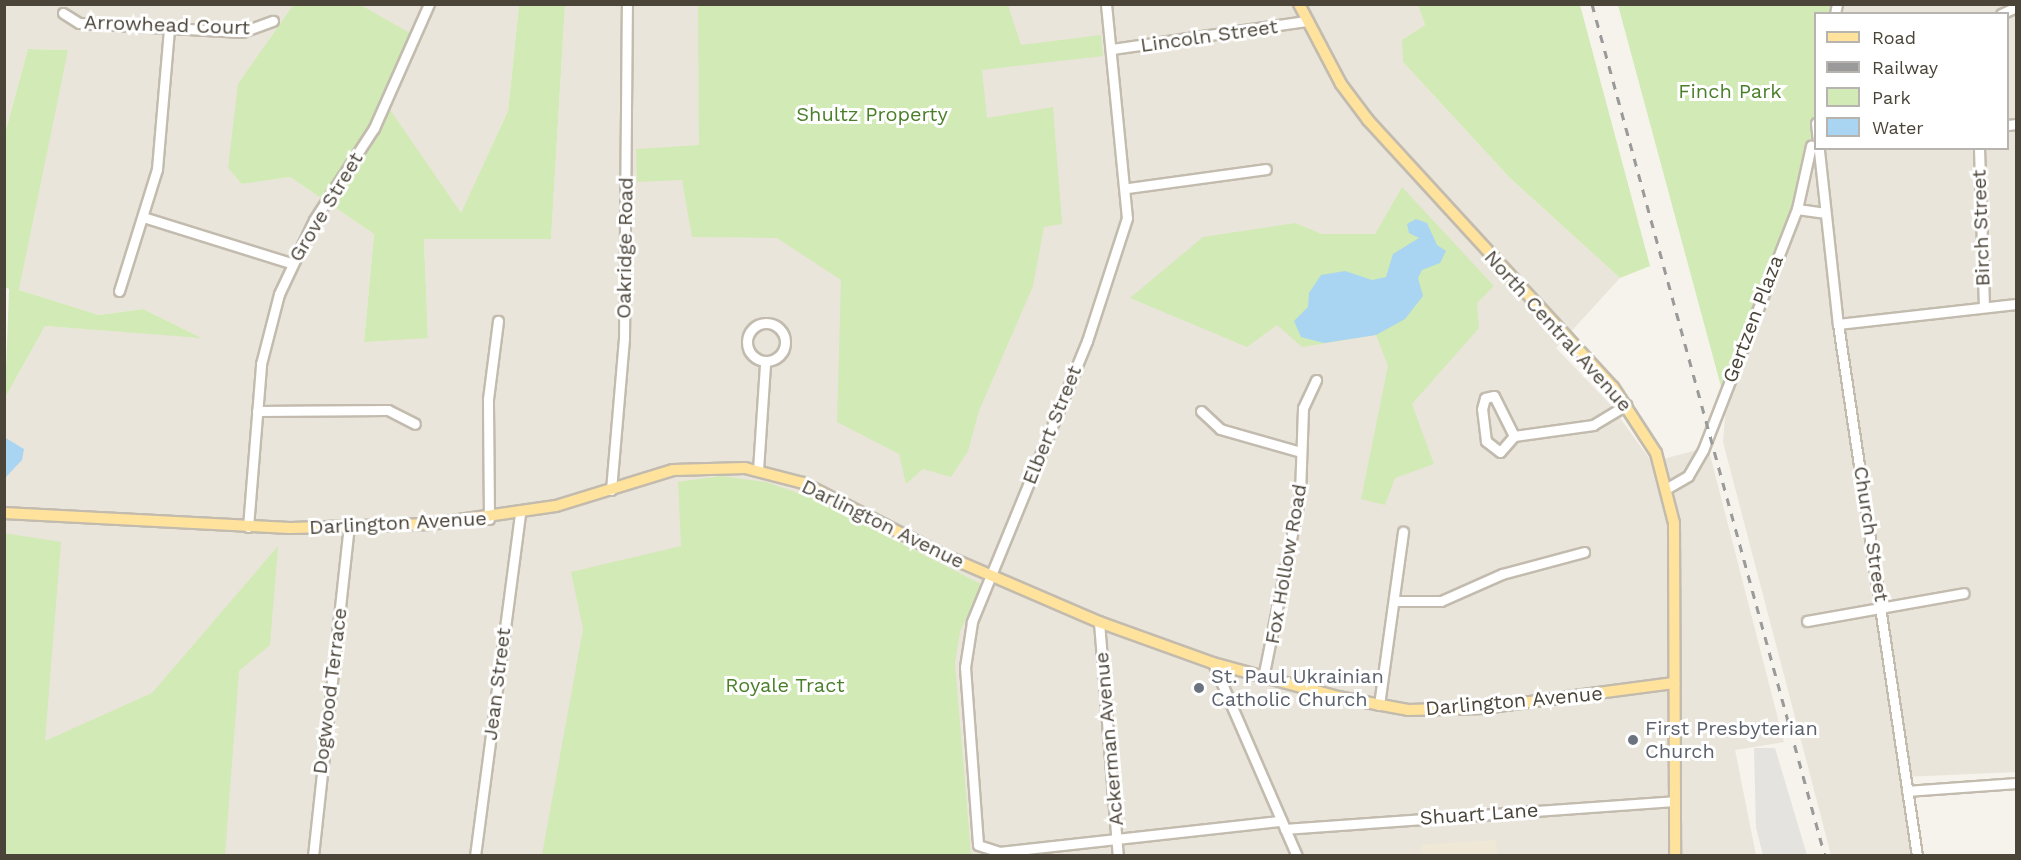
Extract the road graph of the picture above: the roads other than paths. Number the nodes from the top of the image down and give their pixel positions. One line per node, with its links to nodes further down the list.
1 (429, 4): 20 (street, Grove Street)
2 (627, 4): 36 (street, Oakridge Road)
3 (1106, 4): 9 (street, Elbert Street)
4 (1299, 4): 7 (main road, North Central Avenue)
5 (63, 13): 8 (street, Arrowhead Court)
6 (273, 21): 8 (street, Arrowhead Court)
7 (1306, 21): 9 (street, Lincoln Street); 28 (main road, North Central Avenue)
8 (169, 28): 19 (street)
9 (1112, 49): 16 (street, Elbert Street)
10 (1814, 130): 11 (street, Church Street)
11 (1813, 136): 12 (street, Church Street); 17 (street, Gertzen Plaza)
12 (1814, 143)
13 (1815, 150): 18 (street, Church Street)
14 (1979, 150): 23 (street, Birch Street)
15 (1266, 170): 16 (street)
16 (1128, 188): 44 (street, Elbert Street)
17 (1797, 209): 18 (street); 35 (street, Gertzen Plaza)
18 (1824, 213): 25 (street, Church Street)
19 (143, 217): 20 (street); 21 (street)
20 (291, 263): 29 (street, Grove Street)
21 (119, 291)
22 (2016, 304): 23 (street)
23 (1984, 307): 25 (street)
24 (498, 321): 39 (street)
25 (1838, 324): 47 (street, Church Street)
26 (765, 364): 26 (street); 34 (street)
27 (1316, 380): 33 (street, Fox Hollow Road)
28 (1626, 405): 32 (street); 35 (main road, North Central Avenue)
29 (257, 411): 31 (street); 41 (street, Grove Street)
30 (1201, 411): 33 (street)
31 (415, 424)
32 (1514, 436): 32 (street)
33 (1300, 452): 51 (street, Fox Hollow Road)
34 (758, 470): 36 (main road, Darlington Avenue); 44 (main road, Darlington Avenue)
35 (1669, 487): 52 (main road, North Central Avenue)
36 (611, 490): 38 (main road, Darlington Avenue)
37 (4, 513): 41 (main road, Darlington Avenue)
38 (520, 513): 39 (main road, Darlington Avenue); 61 (street, Jean Street)
39 (489, 519): 40 (main road, Darlington Avenue)
40 (349, 526): 41 (main road, Darlington Avenue); 60 (street, Dogwood Terrace)
41 (248, 527)
42 (1403, 532): 46 (street)
43 (1584, 552): 46 (street)
44 (990, 576): 49 (main road, Darlington Avenue); 59 (street, Elbert Street)
45 (1964, 593): 47 (street)
46 (1395, 601): 53 (street)
47 (1882, 606): 48 (street); 55 (street, Church Street)
48 (1807, 621)
49 (1099, 622): 50 (main road, Darlington Avenue); 58 (street, Ackerman Avenue)
50 (1213, 663): 51 (main road, Darlington Avenue); 57 (street)
51 (1263, 678): 53 (main road, Darlington Avenue)
52 (1674, 683): 53 (main road, Darlington Avenue); 56 (main road, North Central Avenue)
53 (1379, 705)
54 (2016, 783): 55 (street)
55 (1907, 791): 65 (street, Church Street)
56 (1673, 801): 57 (street, Shuart Lane); 64 (main road, North Central Avenue)
57 (1283, 825): 58 (street, Shuart Lane); 63 (street)
58 (1117, 839): 59 (street, Shuart Lane); 62 (street, Ackerman Avenue)
59 (978, 844)
60 (313, 855)
61 (475, 855)
62 (1118, 855)
63 (1297, 855)
64 (1675, 855)
65 (1917, 855)

